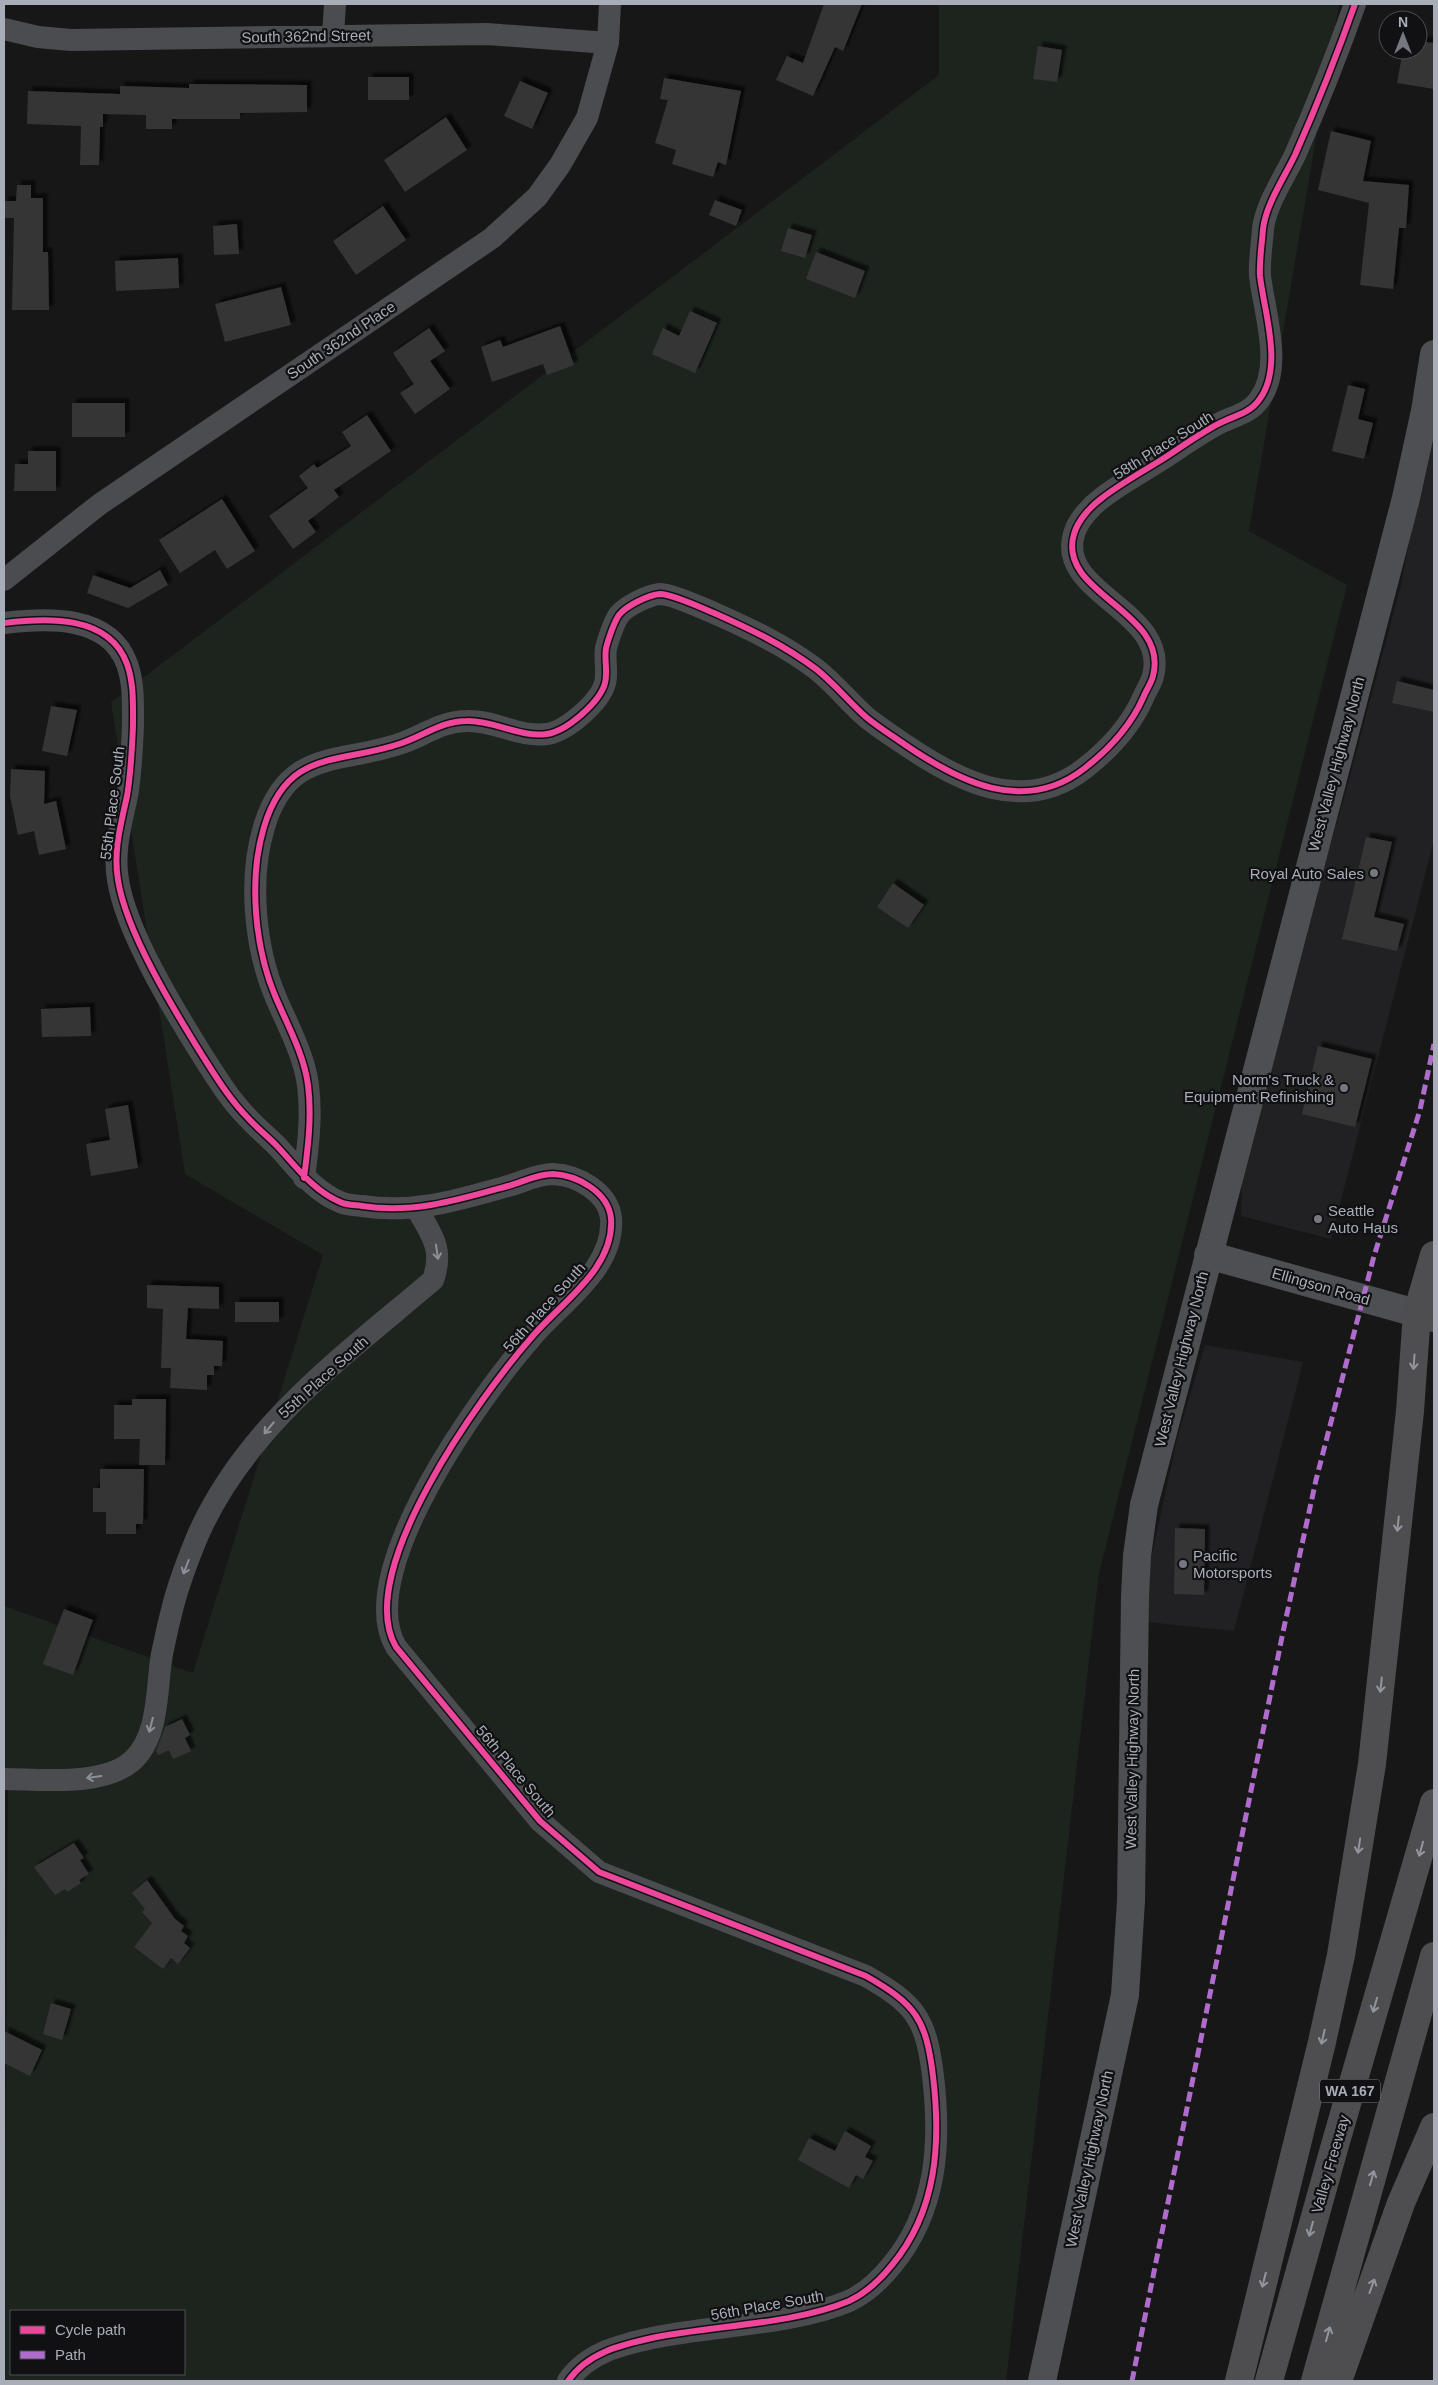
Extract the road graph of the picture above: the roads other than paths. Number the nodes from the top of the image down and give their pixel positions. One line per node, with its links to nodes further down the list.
1 (335, 4): 5 (street)
2 (610, 4): 6 (street, South 362nd Place)
3 (1355, 4): 10 (street, 58th Place South)
4 (4, 29): 5 (street, South 362nd Street)
5 (333, 35): 6 (street, South 362nd Street)
6 (608, 44): 8 (street, South 362nd Place)
7 (1434, 354): 12 (main road, West Valley Highway North)
8 (4, 580)
9 (4, 623): 10 (street, 55th Place South)
10 (304, 1178): 11 (street, 56th Place South)
11 (416, 1209): 15 (street, 55th Place South, one-way to 15); 19 (street, 56th Place South)
12 (1208, 1255): 14 (main road, Ellingson Road); 20 (main road, West Valley Highway North)
13 (1434, 1255): 14 (highway)
14 (1426, 1316): 21 (highway, one-way to 21)
15 (4, 1779)
16 (1434, 1803): 22 (highway, Valley Freeway / WA 167, one-way to 22)
17 (1434, 1956): 23 (highway, WA 167, one-way to 17)
18 (1434, 2127): 24 (highway, one-way to 18)
19 (568, 2381)
20 (1042, 2381)
21 (1239, 2381)
22 (1269, 2381)
23 (1315, 2381)
24 (1338, 2381)

